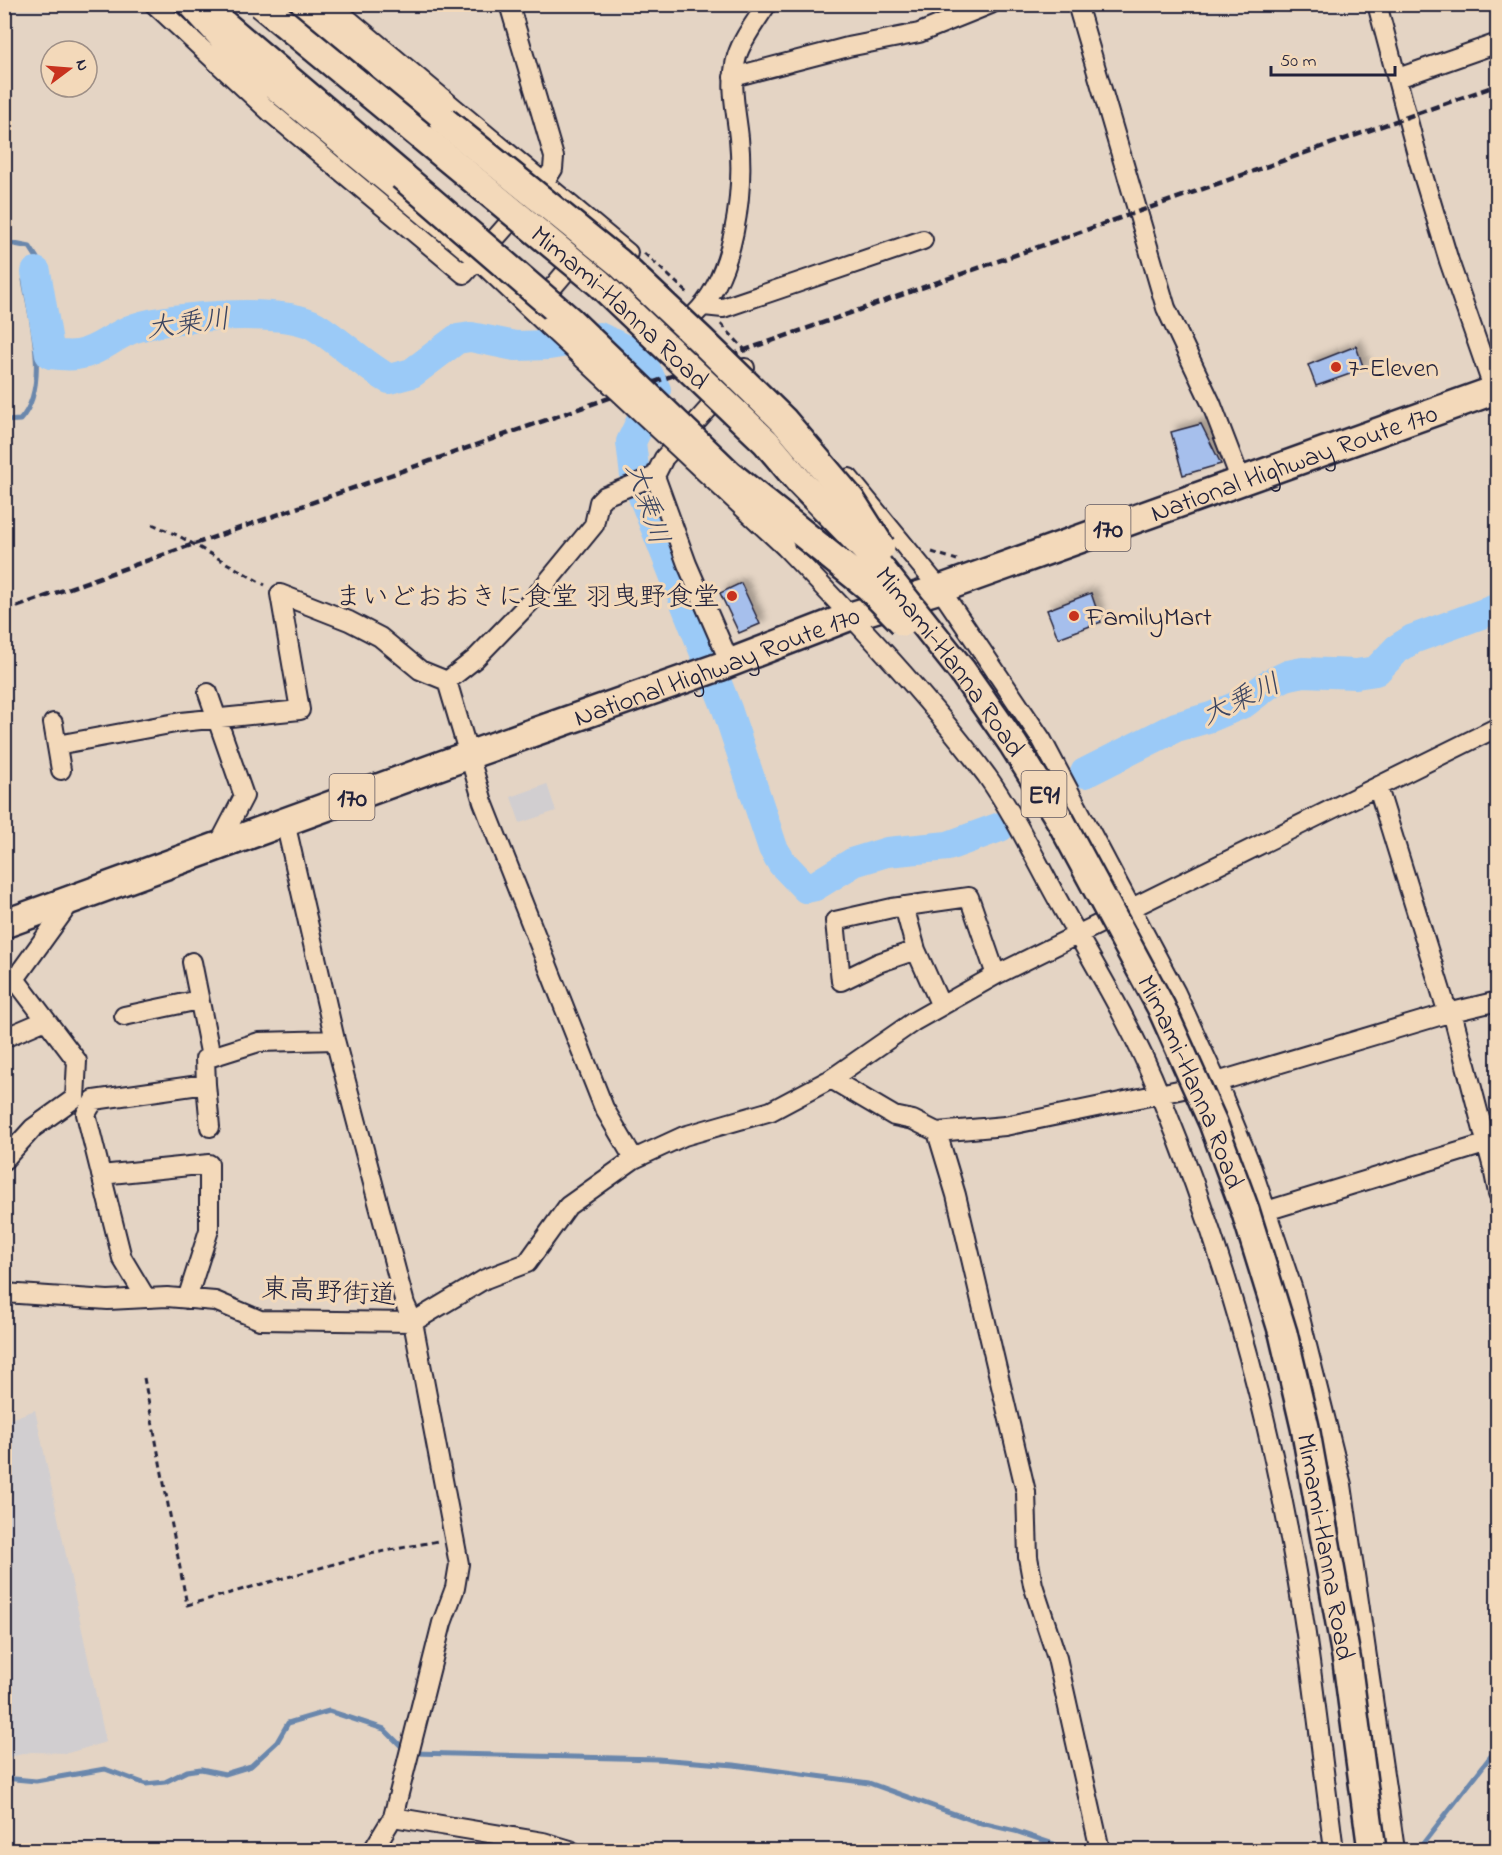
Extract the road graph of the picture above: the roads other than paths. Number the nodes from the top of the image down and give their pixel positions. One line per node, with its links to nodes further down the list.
1 (154, 4): 19 (street)
2 (186, 4): 19 (street)
3 (200, 4): 39 (highway, bridge)
4 (261, 4): 39 (highway, Mimami-Hanna Road / E91, bridge)
5 (280, 4): 26 (highway, Mimami-Hanna Road / E91, bridge)
6 (305, 4): 26 (highway, bridge)
7 (330, 4): 16 (street)
8 (509, 4): 16 (street)
9 (766, 4): 14 (street)
10 (991, 4): 14 (street)
11 (1077, 4): 25 (street)
12 (1377, 4): 15 (street)
13 (1497, 43): 15 (street)
14 (733, 77): 21 (street)
15 (1398, 78): 23 (street)
16 (544, 183): 17 (street); 19 (street)
17 (601, 230): 20 (street); 21 (street)
18 (923, 240): 21 (street)
19 (477, 259): 20 (street)
20 (532, 311): 28 (street, bridge)
21 (699, 311): 22 (street)
22 (747, 367): 24 (street); 27 (street)
23 (1496, 393): 25 (highway, National Highway Route 170 / 170)
24 (643, 481): 29 (street); 30 (street)
25 (1241, 481): 27 (highway, National Highway Route 170 / 170)
26 (881, 547): 82 (highway, Mimami-Hanna Road / E91)
27 (940, 589): 28 (highway, National Highway Route 170 / 170); 44 (street)
28 (851, 616): 29 (highway, National Highway Route 170 / 170); 46 (street)
29 (716, 668): 36 (highway, National Highway Route 170 / 170)
30 (447, 681): 32 (street); 36 (street)
31 (208, 693): 32 (street)
32 (217, 719): 35 (street); 41 (street)
33 (53, 723): 35 (street)
34 (1497, 727): 38 (street, 東高野街道)
35 (57, 745): 37 (street)
36 (469, 755): 40 (highway, National Highway Route 170 / 170); 67 (street)
37 (61, 770)
38 (1378, 788): 44 (street, 東高野街道); 54 (street)
39 (1059, 818): 81 (highway, Mimami-Hanna Road / E91, bridge)
40 (285, 822): 41 (highway, National Highway Route 170 / 170); 58 (street)
41 (218, 846): 42 (highway, National Highway Route 170 / 170)
42 (73, 899): 45 (highway, National Highway Route 170 / 170); 50 (street)
43 (904, 906): 47 (street); 47 (street); 49 (street)
44 (1131, 908): 46 (street, 東高野街道); 61 (street)
45 (4, 924)
46 (1078, 934): 49 (street, 東高野街道); 63 (street)
47 (916, 950): 53 (street)
48 (192, 962): 51 (street)
49 (996, 975): 53 (street, 東高野街道)
50 (10, 982): 56 (street)
51 (200, 1000): 55 (street); 59 (street)
52 (1497, 1001): 54 (street)
53 (940, 1006): 60 (street, 東高野街道)
54 (1452, 1012): 61 (street); 66 (street)
55 (124, 1016)
56 (46, 1020): 57 (street); 68 (street)
57 (4, 1038)
58 (335, 1040): 59 (street); 75 (street)
59 (211, 1057): 62 (street)
60 (831, 1079): 65 (street); 67 (street, 東高野街道)
61 (1217, 1082): 63 (street); 71 (street)
62 (206, 1084): 64 (street); 69 (street)
63 (1160, 1094): 65 (street); 80 (street)
64 (210, 1127)
65 (937, 1132): 79 (street)
66 (1492, 1141): 70 (street); 71 (street)
67 (634, 1159): 75 (street, 東高野街道)
68 (4, 1160)
69 (101, 1175): 73 (street); 74 (street)
70 (1497, 1193)
71 (1266, 1211): 83 (street)
72 (4, 1293): 73 (street, 東高野街道)
73 (147, 1298): 74 (street, 東高野街道)
74 (187, 1299): 75 (street, 東高野街道)
75 (413, 1322): 76 (street)
76 (393, 1816): 77 (street); 78 (street)
77 (373, 1851)
78 (570, 1851)
79 (1100, 1851)
80 (1335, 1851)
81 (1372, 1851)
82 (1383, 1851)
83 (1395, 1851)

